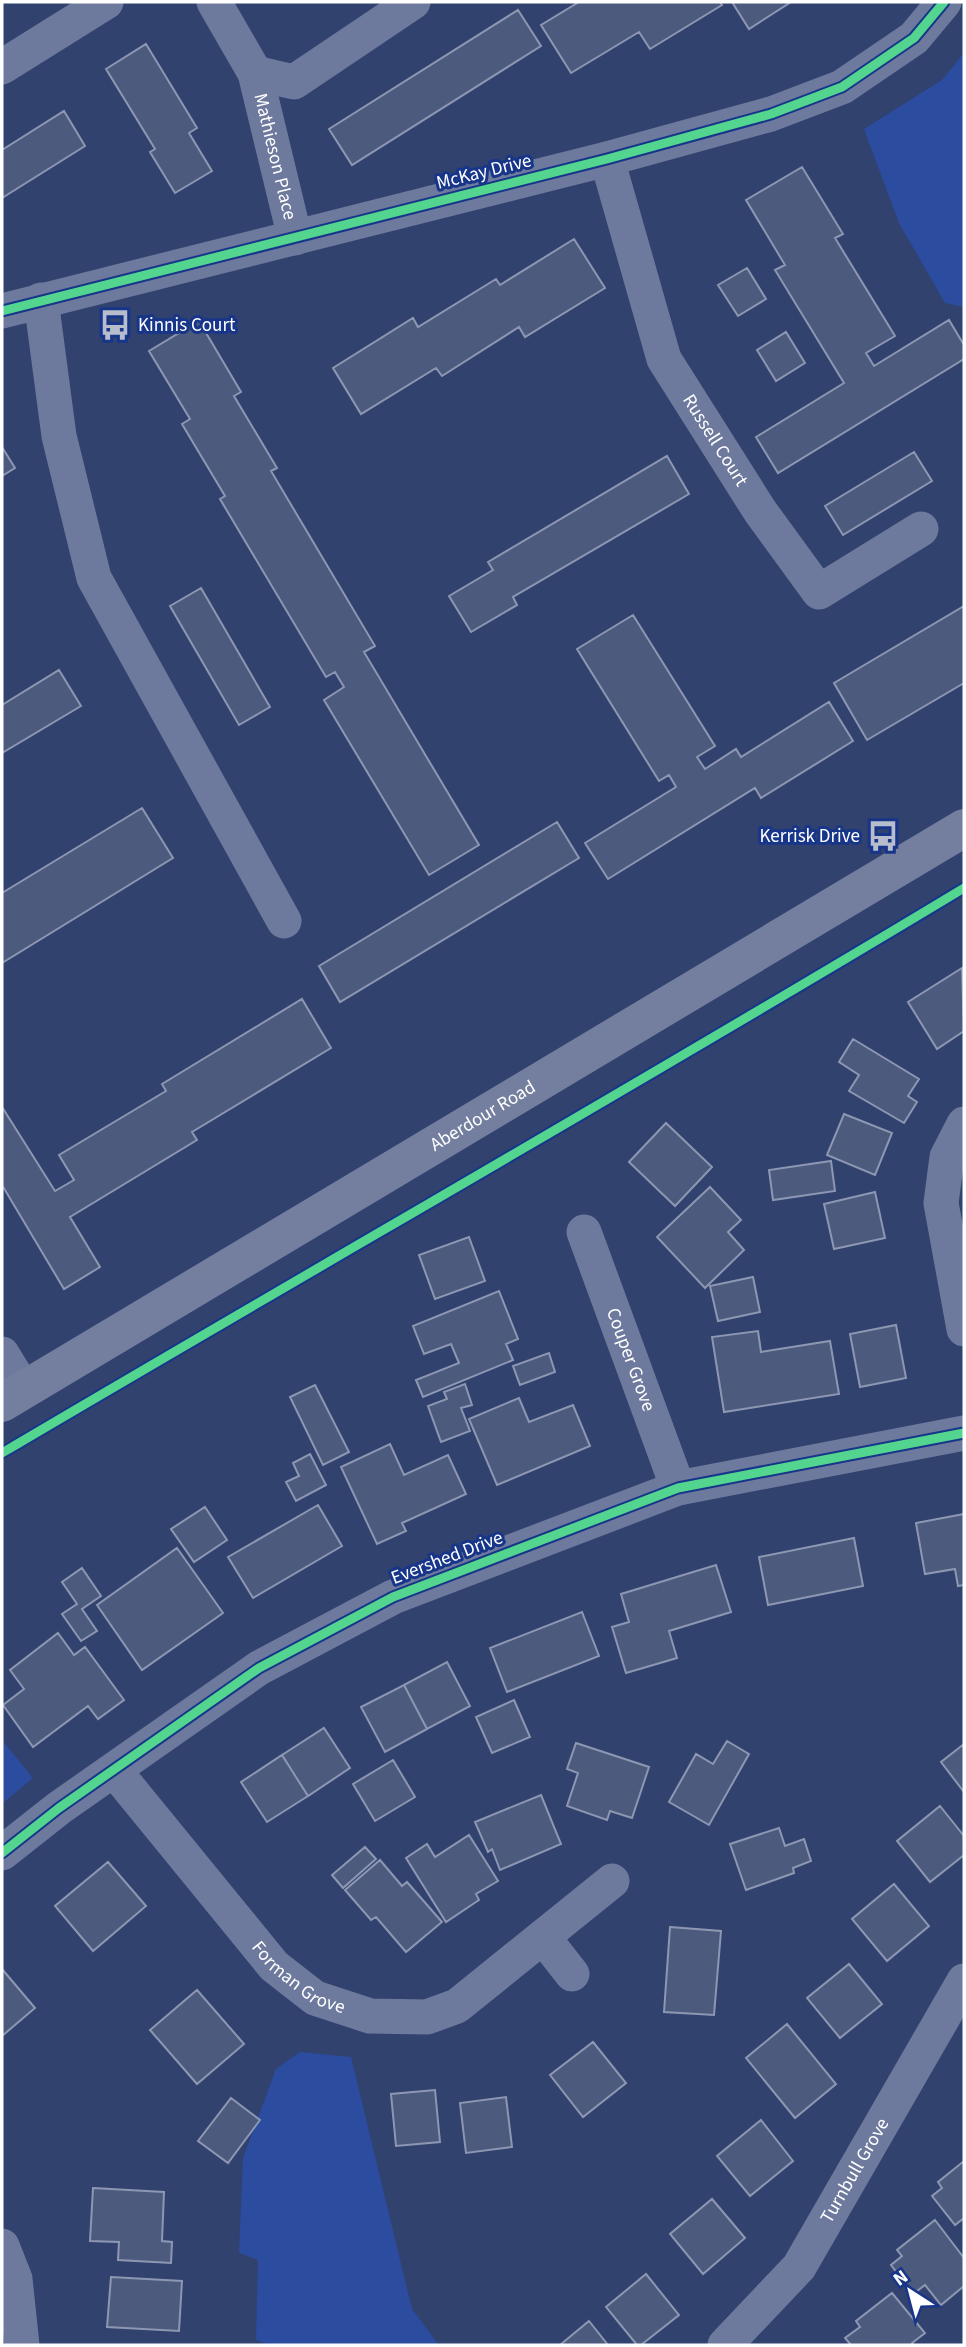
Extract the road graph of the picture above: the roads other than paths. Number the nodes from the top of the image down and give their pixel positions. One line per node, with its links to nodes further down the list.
1 (106, 2): 5 (street)
2 (214, 2): 6 (street, Mathieson Place)
3 (413, 2): 6 (street, Mathieson Place)
4 (944, 2): 7 (street, McKay Drive)
5 (2, 66)
6 (255, 73): 8 (street, Mathieson Place)
7 (607, 159): 8 (street, McKay Drive); 11 (street, Russell Court)
8 (295, 238): 9 (street, McKay Drive)
9 (41, 300): 10 (street, McKay Drive); 13 (street)
10 (2, 312)
11 (921, 529)
12 (964, 828): 18 (main road, Aberdour Road)
13 (284, 921)
14 (964, 1124): 16 (street)
15 (584, 1232): 20 (street, Couper Grove)
16 (964, 1329)
17 (2, 1354): 18 (street)
18 (13, 1396)
19 (964, 1433): 20 (street, Evershed Drive)
20 (678, 1488): 21 (street, Evershed Drive)
21 (114, 1770): 22 (street, Evershed Drive); 24 (street, Forman Grove)
22 (2, 1853)
23 (612, 1881): 24 (street, Forman Grove)
24 (543, 1937): 25 (street)
25 (572, 1974)
26 (964, 1981): 29 (street, Turnbull Grove)
27 (2, 2246): 28 (street)
28 (22, 2345)
29 (725, 2345)

